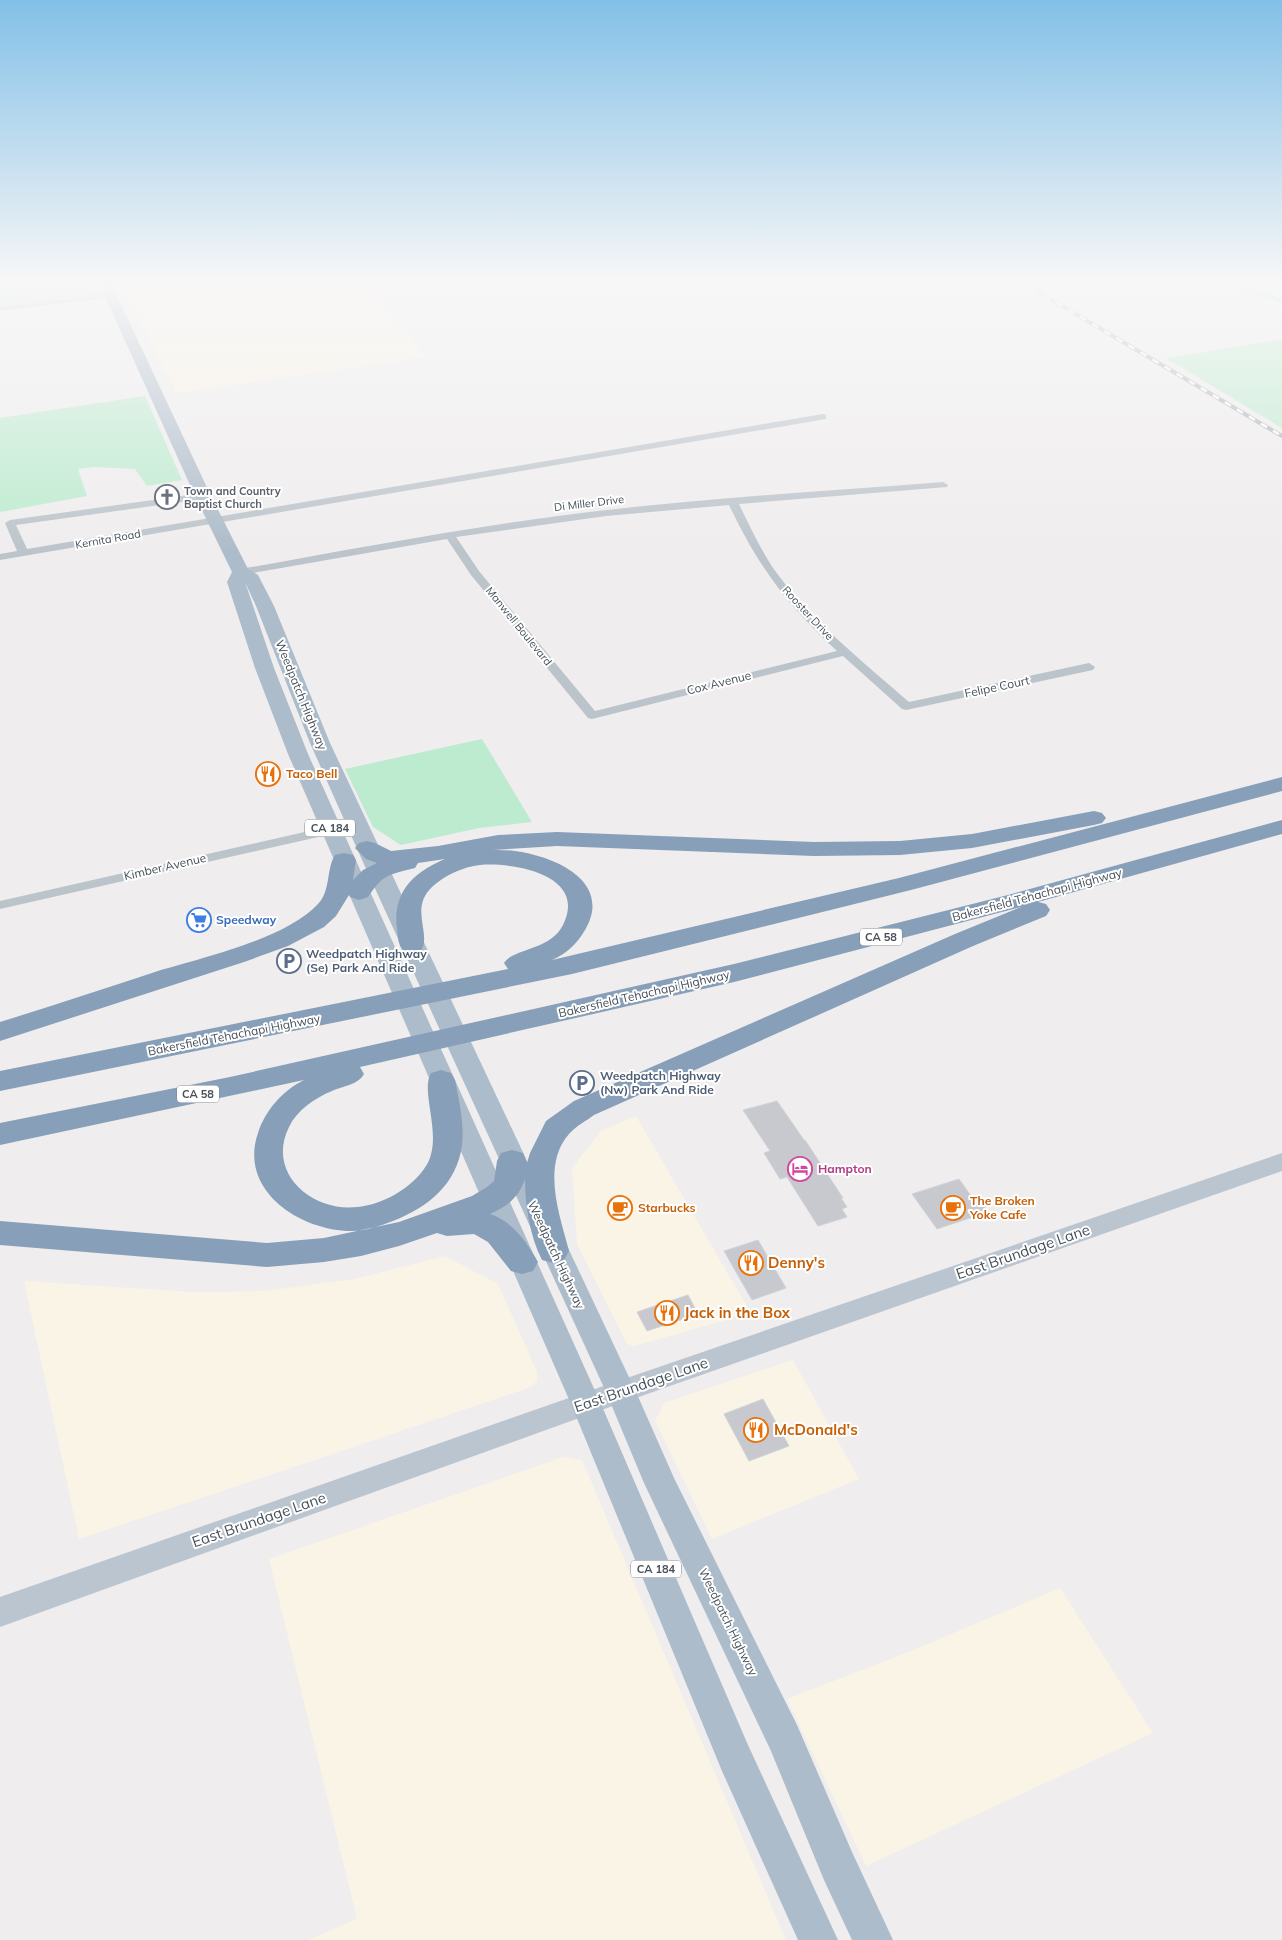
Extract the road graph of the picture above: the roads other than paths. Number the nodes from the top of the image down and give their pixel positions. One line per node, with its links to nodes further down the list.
1 (145, 372): 4 (main road, Weedpatch Highway / CA 184)
2 (823, 418): 6 (street, Kernita Road)
3 (943, 485): 5 (street, Di Miller Drive)
4 (203, 496): 6 (main road, Weedpatch Highway / CA 184); 8 (street)
5 (732, 502): 7 (street, Di Miller Drive); 11 (street, Rooster Drive)
6 (216, 521): 8 (street, Kernita Road); 10 (main road, Weedpatch Highway / CA 184)
7 (450, 536): 10 (street, Di Miller Drive); 14 (street, Manwell Boulevard)
8 (23, 553): 9 (street, Kernita Road)
9 (0, 557)
10 (241, 572): 18 (main road, Weedpatch Highway / CA 184); 19 (main road, Weedpatch Highway / CA 184)
11 (846, 652): 13 (street, Rooster Drive); 14 (street, Cox Avenue)
12 (1089, 667): 13 (street, Felipe Court)
13 (906, 706)
14 (592, 715)
15 (1282, 784): 16 (highway, Bakersfield Tehachapi Highway)
16 (1235, 796): 20 (highway); 26 (highway, Bakersfield Tehachapi Highway)
17 (1282, 828): 28 (highway, Bakersfield Tehachapi Highway / CA 58); 37 (highway)
18 (331, 830): 21 (main road, Weedpatch Highway / CA 184); 24 (street, Kimber Avenue)
19 (367, 848): 20 (highway); 22 (main road, Weedpatch Highway / CA 184)
20 (438, 853): 22 (highway)
21 (344, 860): 23 (main road, Weedpatch Highway / CA 184); 27 (highway)
22 (378, 871): 23 (highway); 25 (main road, Weedpatch Highway / CA 184)
23 (359, 892): 29 (main road, Weedpatch Highway / CA 184)
24 (0, 905)
25 (412, 945): 26 (highway); 32 (main road, Weedpatch Highway / CA 184)
26 (455, 984): 30 (highway, Bakersfield Tehachapi Highway)
27 (0, 1032)
28 (396, 1054): 29 (highway); 31 (highway, CA 58)
29 (442, 1080): 34 (main road, Weedpatch Highway / CA 184)
30 (0, 1081)
31 (0, 1134)
32 (512, 1161): 34 (highway); 37 (main road, Weedpatch Highway / CA 184)
33 (1282, 1162): 39 (main road, East Brundage Lane)
34 (494, 1198): 35 (highway); 38 (main road, Weedpatch Highway / CA 184)
35 (419, 1228): 36 (highway); 38 (highway)
36 (0, 1233)
37 (553, 1251): 39 (main road, Weedpatch Highway / CA 184)
38 (522, 1262): 40 (main road, Weedpatch Highway / CA 184)
39 (621, 1392): 40 (main road, East Brundage Lane); 43 (main road, Weedpatch Highway / CA 184)
40 (586, 1404): 41 (main road, East Brundage Lane); 42 (main road, Weedpatch Highway / CA 184)
41 (0, 1612)
42 (818, 1940)
43 (873, 1940)

